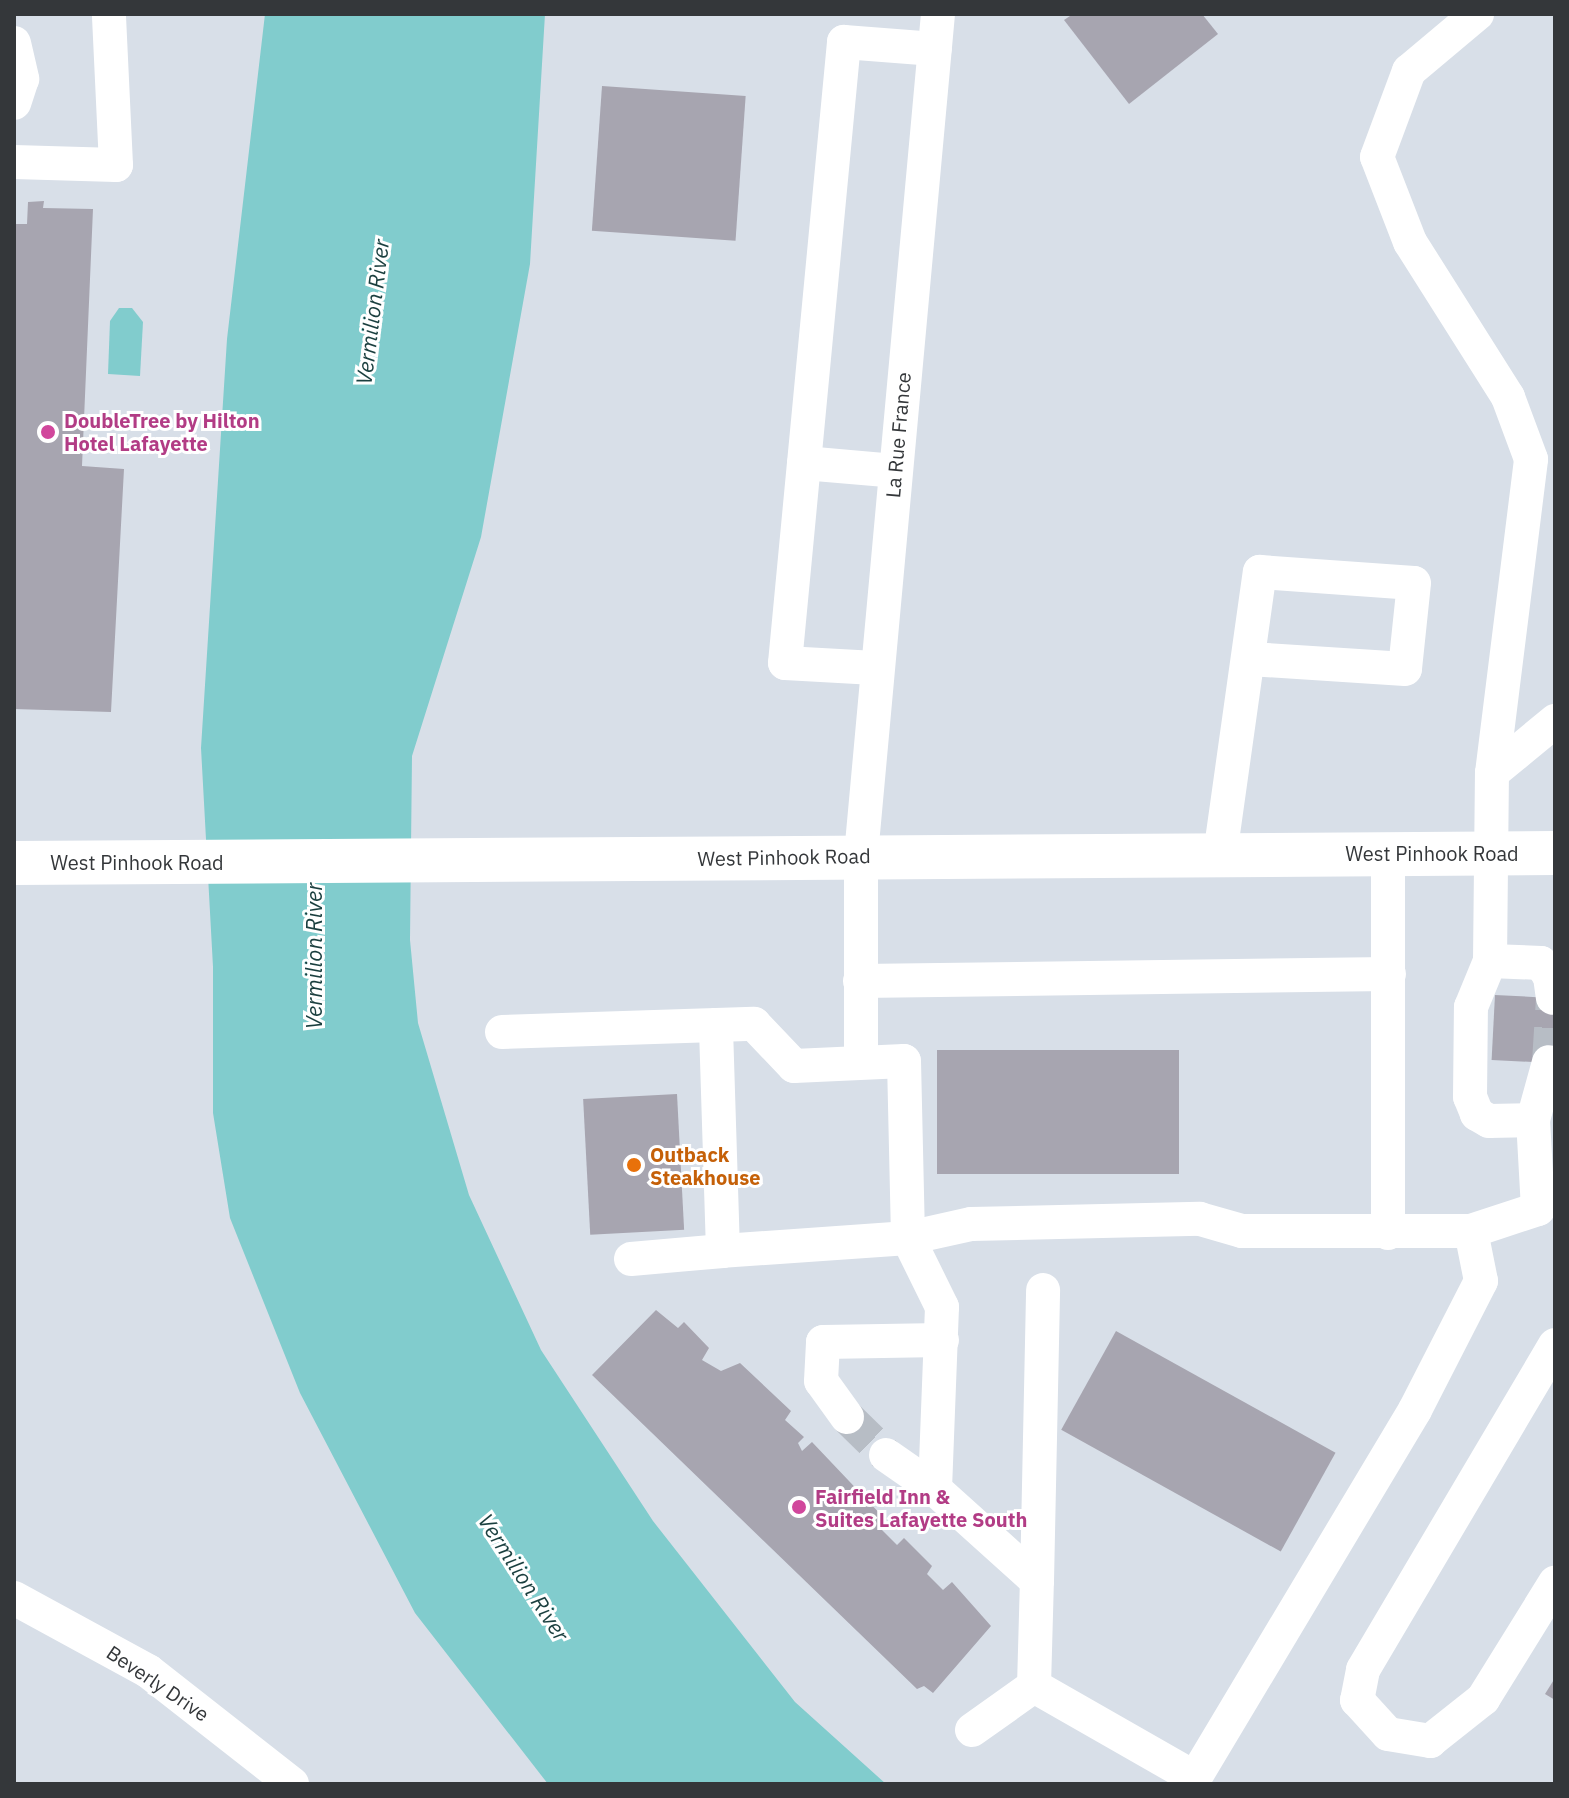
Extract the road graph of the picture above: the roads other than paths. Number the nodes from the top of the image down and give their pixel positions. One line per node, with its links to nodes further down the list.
1 (109, 14): 7 (street)
2 (938, 14): 5 (street, La Rue France)
3 (1477, 14): 13 (street)
4 (14, 43): 6 (street)
5 (935, 49): 8 (street); 9 (street, La Rue France)
6 (14, 103)
7 (14, 162)
8 (804, 463): 9 (street); 11 (street)
9 (895, 471): 11 (street, La Rue France)
10 (1249, 659): 10 (street); 18 (street)
11 (875, 668): 17 (street, La Rue France)
12 (1555, 721): 13 (street)
13 (1492, 773): 14 (street)
14 (1489, 853): 15 (main road, West Pinhook Road); 16 (main road, West Pinhook Road); 20 (street)
15 (1555, 853)
16 (1388, 854): 18 (main road, West Pinhook Road); 21 (street)
17 (861, 855): 18 (main road, West Pinhook Road); 19 (main road, West Pinhook Road); 22 (street, La Rue France)
18 (1220, 855)
19 (14, 863)
20 (1490, 961): 23 (street); 28 (street)
21 (1389, 974): 22 (street); 31 (street)
22 (860, 981): 26 (street, La Rue France)
23 (1553, 998)
24 (716, 1025): 25 (street); 26 (street); 33 (street)
25 (502, 1032)
26 (861, 1062): 32 (street)
27 (1549, 1062): 28 (street)
28 (1533, 1120): 29 (street)
29 (1546, 1210): 30 (street)
30 (1471, 1231): 31 (street); 44 (street)
31 (1388, 1233): 32 (street)
32 (908, 1238): 33 (street); 36 (street)
33 (723, 1251): 34 (street)
34 (631, 1259)
35 (1043, 1290): 41 (street)
36 (942, 1340): 38 (street); 40 (street)
37 (1555, 1345): 42 (street)
38 (847, 1417)
39 (886, 1455): 40 (street)
40 (935, 1489): 41 (street)
41 (1037, 1581): 44 (street)
42 (1555, 1583)
43 (14, 1598): 46 (street, Beverly Drive)
44 (1034, 1686): 45 (street)
45 (972, 1730)
46 (292, 1784)

